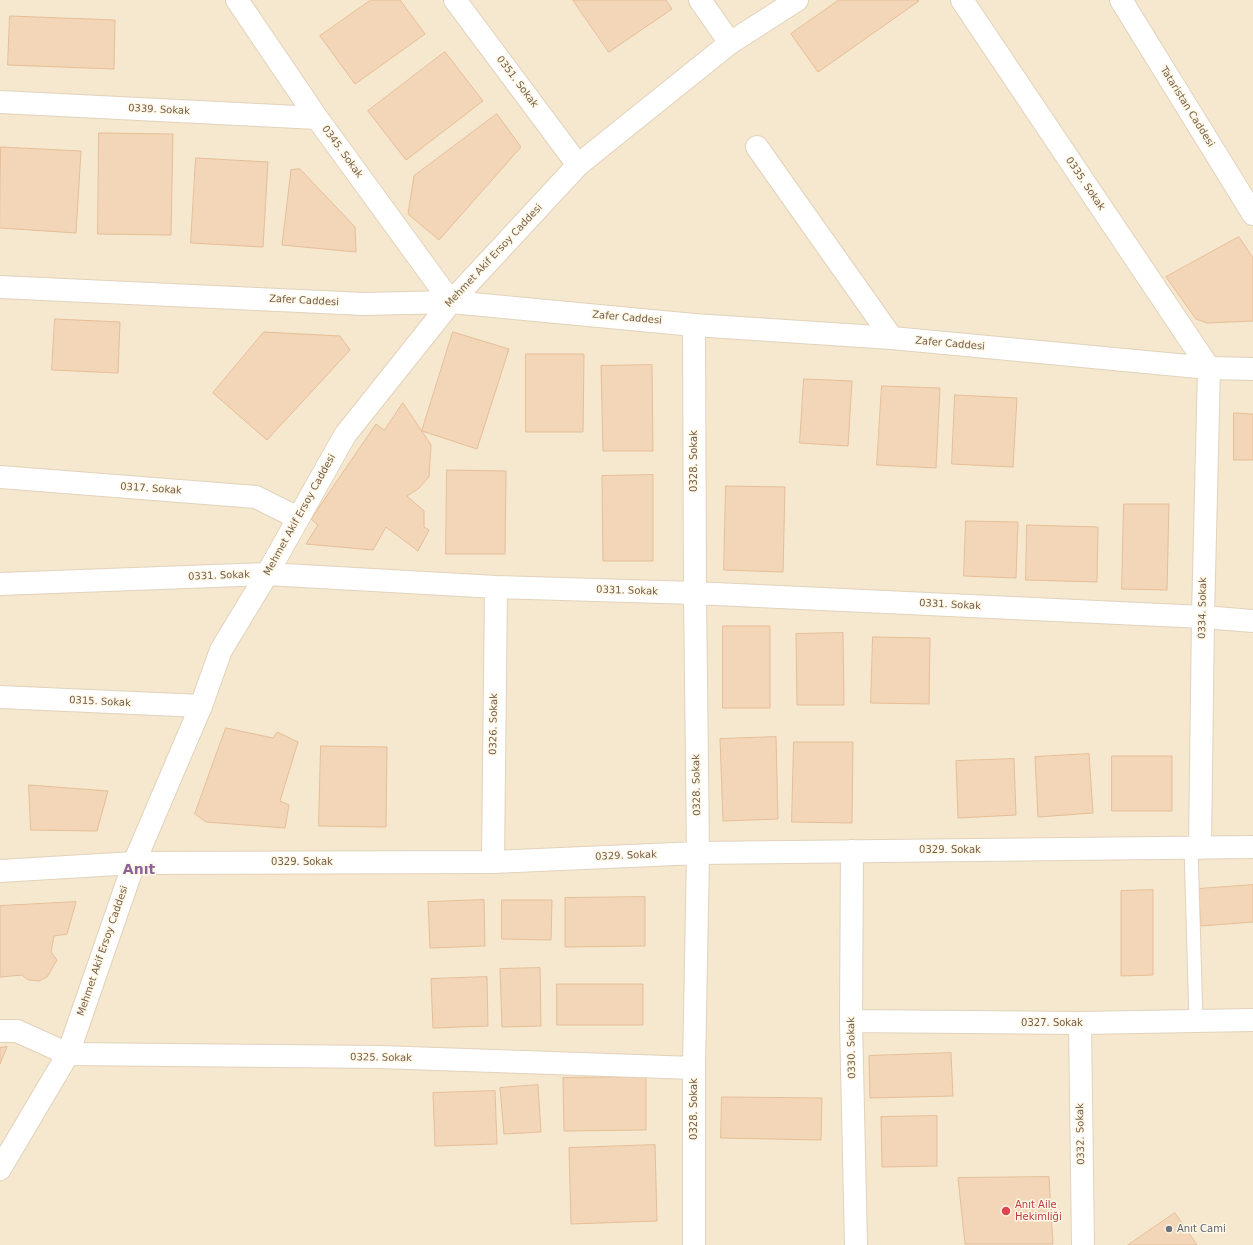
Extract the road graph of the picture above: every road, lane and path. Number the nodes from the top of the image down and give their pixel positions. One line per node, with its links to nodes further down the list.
1 (236, 0): 9 (street, 0345. Sokak)
2 (455, 0): 11 (street, 0351. Sokak)
3 (700, 0): 7 (street)
4 (797, 0): 7 (street, Mehmet Akif Ersoy Caddesi)
5 (962, 0): 17 (street, 0335. Sokak)
6 (1120, 0): 12 (street, Tataristan Caddesi)
7 (730, 43): 11 (street, Mehmet Akif Ersoy Caddesi)
8 (0, 102): 9 (street, 0339. Sokak)
9 (317, 118): 14 (street, 0345. Sokak)
10 (757, 147): 16 (street)
11 (578, 165): 14 (street, Mehmet Akif Ersoy Caddesi)
12 (1253, 214)
13 (0, 287): 14 (street, Zafer Caddesi)
14 (451, 302): 15 (street, Zafer Caddesi); 20 (street, Mehmet Akif Ersoy Caddesi)
15 (694, 325): 16 (street, Zafer Caddesi); 24 (street, 0328. Sokak)
16 (892, 338): 17 (street, Zafer Caddesi)
17 (1209, 368): 18 (street, Zafer Caddesi); 25 (street, 0334. Sokak)
18 (1253, 369)
19 (0, 477): 20 (street, 0317. Sokak)
20 (298, 518): 21 (street, Mehmet Akif Ersoy Caddesi)
21 (267, 574): 22 (street, 0331. Sokak); 23 (street, 0331. Sokak); 28 (street, Mehmet Akif Ersoy Caddesi)
22 (0, 584)
23 (496, 587): 24 (street, 0331. Sokak); 34 (street, 0326. Sokak)
24 (695, 593): 25 (street, 0331. Sokak); 32 (street, 0328. Sokak)
25 (1203, 617): 26 (street, 0331. Sokak); 30 (street, 0334. Sokak)
26 (1253, 621)
27 (0, 697): 28 (street, 0315. Sokak)
28 (201, 706): 33 (street, Mehmet Akif Ersoy Caddesi)
29 (1253, 847): 30 (street, 0329. Sokak)
30 (1195, 848): 31 (street, 0329. Sokak); 38 (lane)
31 (852, 851): 32 (street, 0329. Sokak); 37 (street, 0330. Sokak)
32 (698, 853): 34 (street, 0329. Sokak); 42 (street, 0328. Sokak)
33 (134, 862): 34 (street, 0329. Sokak); 35 (street, 0329. Sokak); 41 (street, Mehmet Akif Ersoy Caddesi)
34 (493, 862)
35 (0, 871)
36 (1253, 1020): 38 (street, 0327. Sokak)
37 (852, 1021): 39 (street, 0327. Sokak); 45 (street, 0330. Sokak)
38 (1196, 1021): 39 (street, 0327. Sokak)
39 (1080, 1024): 46 (street, 0332. Sokak)
40 (0, 1031): 41 (street)
41 (68, 1054): 42 (street, 0325. Sokak); 43 (street, Mehmet Akif Ersoy Caddesi)
42 (694, 1068): 44 (street, 0328. Sokak)
43 (0, 1169)
44 (694, 1245)
45 (856, 1245)
46 (1082, 1245)

